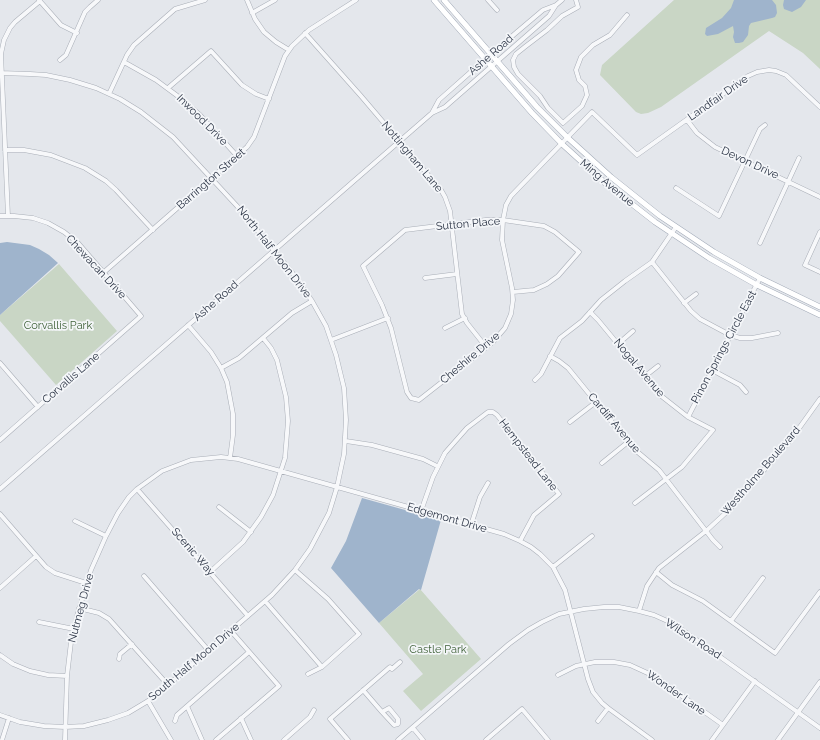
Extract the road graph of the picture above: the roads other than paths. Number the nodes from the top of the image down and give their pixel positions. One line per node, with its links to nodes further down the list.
1 (39, 0): 16 (street); 25 (street)
2 (98, 0): 16 (street)
3 (205, 0): 23 (street)
4 (247, 0): 14 (street)
5 (275, 0): 14 (street)
6 (356, 0): 17 (street, Barrington Street)
7 (434, 0): 21 (main road, Ming Avenue)
8 (444, 0): 19 (main road, Ming Avenue)
9 (488, 0): 13 (street)
10 (562, 0): 12 (street, Ashe Road)
11 (576, 0): 15 (street)
12 (556, 5): 19 (street, Ashe Road); 22 (street, Ashe Road)
13 (497, 10)
14 (252, 13): 18 (street)
15 (627, 15)
16 (77, 33): 20 (street)
17 (305, 33): 18 (street, Barrington Street); 34 (street, Nottingham Lane)
18 (288, 50): 28 (street, Barrington Street)
19 (491, 54): 21 (street, Ashe Road); 22 (main road, Ming Avenue)
20 (60, 60)
21 (485, 60): 24 (main road, Ming Avenue); 30 (street, Ashe Road)
22 (498, 61): 24 (street, Ashe Road); 33 (main road, Ming Avenue)
23 (124, 62): 26 (street, Inwood Drive); 27 (street)
24 (491, 66): 30 (street, Ashe Road); 35 (main road, Ming Avenue)
25 (1, 73): 27 (street, North Half Moon Drive); 36 (street)
26 (168, 88): 28 (street); 38 (street, Inwood Drive)
27 (109, 94): 41 (street, North Half Moon Drive)
28 (269, 99): 38 (street, Barrington Street)
29 (820, 107): 31 (street, Landfair Drive)
30 (432, 113): 34 (street, Ashe Road)
31 (687, 120): 37 (street, Landfair Drive); 40 (street, Devon Drive)
32 (765, 125): 40 (street)
33 (568, 138): 35 (street, Cheshire Drive); 37 (street, Cheshire Drive); 49 (main road, Ming Avenue)
34 (400, 141): 48 (street, Nottingham Lane); 54 (street, Ashe Road)
35 (562, 144): 47 (street, Cheshire Drive); 52 (main road, Ming Avenue)
36 (5, 150): 46 (street); 50 (street)
37 (637, 155)
38 (237, 156): 41 (street, Barrington Street)
39 (799, 158): 42 (street)
40 (744, 161): 42 (street, Devon Drive); 43 (street)
41 (211, 179): 50 (street, Barrington Street); 54 (street, North Half Moon Drive)
42 (788, 182): 44 (street, Devon Drive); 53 (street)
43 (676, 188)
44 (820, 196)
45 (0, 216): 46 (street, Chewacan Drive)
46 (8, 216): 57 (street, Chewacan Drive)
47 (503, 220): 48 (street, Sutton Place); 62 (street, Cheshire Drive); 62 (street, Sutton Place)
48 (451, 224): 58 (street, Nottingham Lane); 70 (street, Sutton Place)
49 (676, 227): 52 (street); 60 (main road, Ming Avenue)
50 (153, 230): 57 (street, Barrington Street)
51 (820, 232): 56 (street)
52 (672, 234): 55 (street); 61 (main road, Ming Avenue)
53 (760, 243)
54 (274, 251): 64 (street, North Half Moon Drive); 72 (street, Ashe Road)
55 (652, 262): 65 (street); 67 (street)
56 (820, 272)
57 (103, 273): 69 (street, Chewacan Drive)
58 (457, 274): 59 (street); 71 (street, Nottingham Lane)
59 (425, 278)
60 (760, 278): 61 (street, Pinon Springs Circle East); 66 (main road, Ming Avenue)
61 (757, 285): 68 (main road, Ming Avenue); 76 (street, Pinon Springs Circle East)
62 (513, 292): 80 (street, Cheshire Drive)
63 (696, 294): 65 (street)
64 (312, 300): 77 (street); 78 (street, North Half Moon Drive)
65 (684, 303): 76 (street)
66 (820, 307)
67 (590, 312): 79 (street, Nogal Avenue); 81 (street)
68 (820, 315)
69 (141, 316): 91 (street, Corvallis Lane)
70 (388, 318): 78 (street); 80 (street, Cheshire Drive)
71 (464, 318): 73 (street); 80 (street, Nottingham Lane)
72 (188, 325): 84 (street); 105 (street, Ashe Road)
73 (445, 328)
74 (633, 332): 79 (street)
75 (778, 333): 76 (street)
76 (730, 335): 85 (street, Pinon Springs Circle East)
77 (263, 338): 84 (street); 100 (street)
78 (331, 340): 95 (street, North Half Moon Drive)
79 (618, 344): 86 (street, Nogal Avenue)
80 (486, 347)
81 (550, 356): 87 (street); 90 (street, Cardiff Avenue)
82 (0, 363): 91 (street)
83 (658, 366): 86 (street)
84 (221, 368): 97 (street)
85 (712, 370): 88 (street); 92 (street, Pinon Springs Circle East)
86 (644, 377): 92 (street, Nogal Avenue)
87 (535, 380)
88 (746, 392)
89 (820, 399): 112 (street, Westholme Boulevard)
90 (596, 402): 93 (street); 96 (street, Cardiff Avenue)
91 (38, 407): 94 (street, Corvallis Lane)
92 (688, 417): 101 (street, Nogal Avenue)
93 (570, 422)
94 (0, 440)
95 (346, 442): 99 (street); 103 (street, North Half Moon Drive)
96 (628, 442): 98 (street); 101 (street, Cardiff Avenue)
97 (230, 458): 100 (street, Edgemont Drive); 104 (street, Edgemont Drive)
98 (602, 463)
99 (437, 466): 108 (street, Hempstead Lane); 116 (street, Hempstead Lane)
100 (282, 472): 103 (street, Edgemont Drive); 113 (street)
101 (666, 479): 106 (street); 112 (street, Cardiff Avenue)
102 (488, 483): 111 (street)
103 (337, 487): 108 (street, Edgemont Drive); 120 (street, North Half Moon Drive)
104 (137, 488): 114 (street, Nutmeg Drive); 121 (street, Scenic Way)
105 (0, 489)
106 (635, 503)
107 (219, 507): 113 (street)
108 (421, 511): 111 (street, Edgemont Drive)
109 (0, 514): 118 (street)
110 (75, 521): 114 (street)
111 (471, 525): 116 (street, Edgemont Drive)
112 (706, 531): 117 (street, Cardiff Avenue); 122 (street, Westholme Boulevard)
113 (251, 532): 121 (street)
114 (106, 536): 125 (street, Nutmeg Drive)
115 (592, 536): 119 (street)
116 (520, 540): 119 (street, Edgemont Drive)
117 (720, 547)
118 (36, 556): 125 (street); 126 (street)
119 (553, 567): 130 (street, Edgemont Drive)
120 (295, 570): 128 (street, North Half Moon Drive); 144 (street)
121 (210, 572): 132 (street, Scenic Way)
122 (656, 572): 131 (street, Westholme Boulevard); 133 (street)
123 (144, 576): 138 (street)
124 (763, 578): 133 (street)
125 (86, 584): 129 (street, Nutmeg Drive)
126 (0, 588)
127 (820, 592): 133 (street)
128 (265, 601): 132 (street, North Half Moon Drive); 144 (street)
129 (79, 608): 135 (street, Nutmeg Drive); 137 (street)
130 (572, 611): 131 (street, Wilson Road); 143 (street, Edgemont Drive); 165 (street, Wilson Road)
131 (640, 611): 148 (street, Wilson Road)
132 (248, 616): 136 (street, South Half Moon Drive)
133 (732, 621)
134 (38, 622): 135 (street)
135 (74, 629): 147 (street, Nutmeg Drive)
136 (231, 631): 138 (street, South Half Moon Drive); 139 (street)
137 (132, 644): 141 (street); 150 (street)
138 (208, 650): 150 (street, South Half Moon Drive)
139 (249, 652): 153 (street); 160 (street)
140 (0, 656): 147 (street)
141 (119, 660)
142 (400, 662): 151 (street)
143 (585, 664): 146 (street, Wonder Lane); 154 (street, Edgemont Drive); 163 (street, Wonder Lane)
144 (322, 666): 145 (street)
145 (308, 674)
146 (558, 675)
147 (67, 676): 164 (street, Nutmeg Drive)
148 (755, 681): 157 (street, Wilson Road); 163 (street)
149 (820, 682): 157 (street)
150 (168, 686): 152 (street, South Half Moon Drive)
151 (364, 690): 156 (street); 174 (street)
152 (148, 702): 164 (street, South Half Moon Drive); 169 (street)
153 (186, 706): 161 (street); 170 (street)
154 (608, 708): 162 (street); 179 (street, Edgemont Drive)
155 (314, 710): 173 (street)
156 (382, 712)
157 (798, 712): 166 (street, Wilson Road); 181 (street)
158 (0, 715): 159 (street, South Half Moon Drive)
159 (10, 718): 164 (street, South Half Moon Drive); 167 (street)
160 (241, 718): 171 (street); 172 (street)
161 (175, 721)
162 (598, 721)
163 (723, 725): 180 (street)
164 (65, 727): 168 (street, Nutmeg Drive)
165 (413, 728): 175 (street, Wilson Road); 176 (street)
166 (820, 728)
167 (2, 740)
168 (65, 740)
169 (171, 740)
170 (202, 740)
171 (216, 740)
172 (251, 740)
173 (284, 740)
174 (348, 740)
175 (398, 740)
176 (423, 740)
177 (486, 740): 178 (street)
178 (548, 740)
179 (650, 740)
180 (712, 740)
181 (778, 740)

